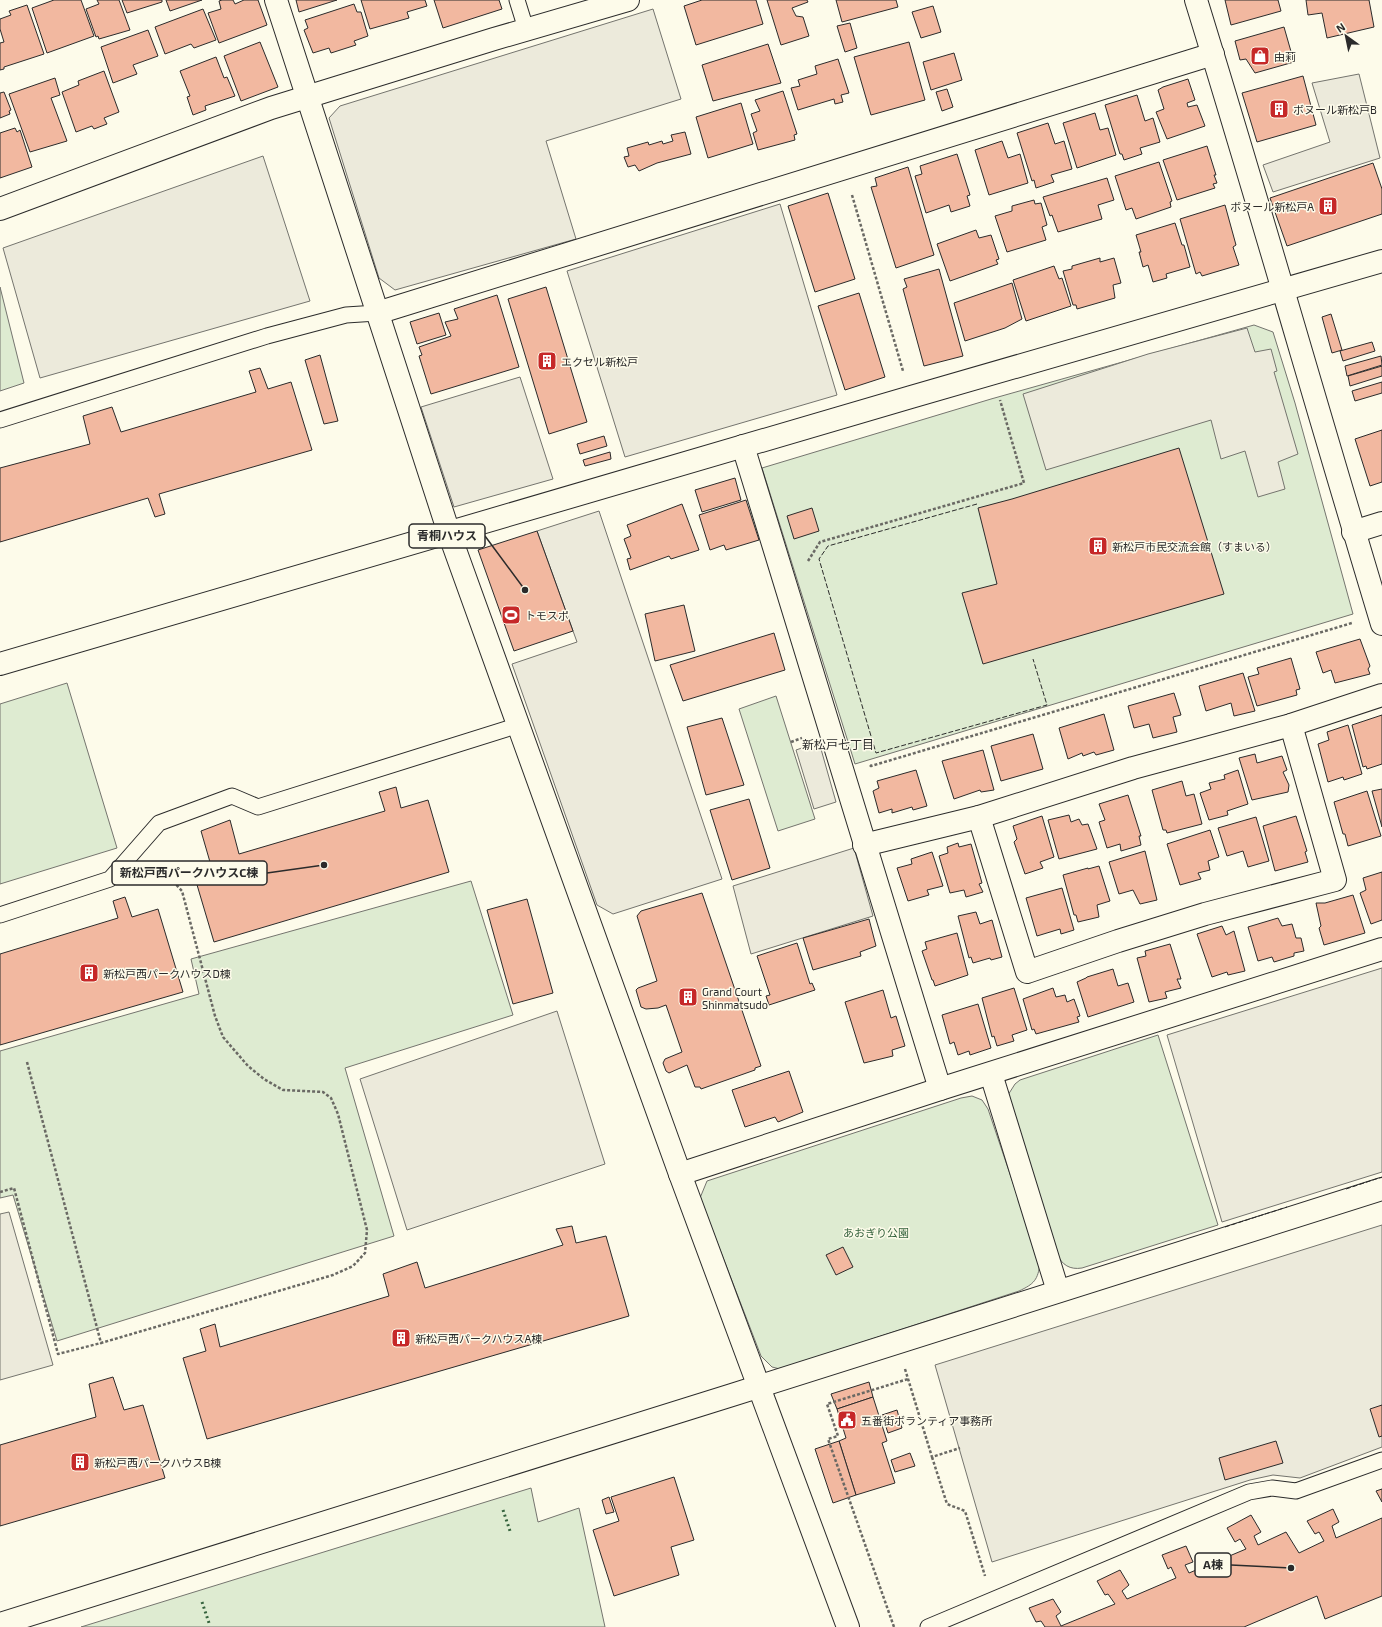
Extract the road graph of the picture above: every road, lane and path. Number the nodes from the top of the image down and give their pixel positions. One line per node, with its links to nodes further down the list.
1 (276, 0): 7 (street)
2 (516, 0): 5 (lane)
3 (628, 0): 5 (street)
4 (1196, 0): 6 (street)
5 (526, 29): 7 (street)
6 (1213, 54): 8 (street); 11 (street)
7 (308, 96): 9 (street); 12 (street)
8 (844, 168): 12 (street); 14 (path)
9 (0, 209)
10 (1382, 261): 11 (street)
11 (1284, 290): 14 (street); 18 (street)
12 (377, 313): 15 (lane); 19 (street)
13 (999, 394): 20 (path)
14 (911, 397): 16 (street)
15 (0, 420)
16 (743, 446): 19 (street); 29 (street)
17 (1382, 523): 18 (street)
18 (1354, 532): 21 (street)
19 (449, 533): 22 (street); 24 (street)
20 (810, 568)
21 (1381, 619): 26 (path)
22 (0, 664)
23 (1382, 695): 25 (street)
24 (519, 725): 28 (lane); 35 (street)
25 (1291, 725): 27 (street); 27 (street)
26 (868, 758)
27 (980, 817): 29 (street)
28 (140, 844): 30 (lane); 39 (path)
29 (864, 845): 34 (street)
30 (0, 915)
31 (1382, 949): 33 (street)
32 (27, 1062): 39 (path)
33 (991, 1074): 34 (street); 38 (street)
34 (940, 1089): 35 (street)
35 (680, 1174): 42 (street)
36 (1382, 1189): 38 (street)
37 (0, 1192): 39 (path)
38 (1058, 1291): 42 (street)
39 (101, 1343)
40 (905, 1367): 41 (path)
41 (908, 1379): 44 (path); 49 (path)
42 (758, 1387): 47 (street); 48 (street)
43 (960, 1448): 44 (path)
44 (932, 1457): 46 (path)
45 (1382, 1460): 46 (lane)
46 (992, 1600): 50 (lane)
47 (0, 1624)
48 (842, 1625)
49 (894, 1627)
50 (928, 1627)

